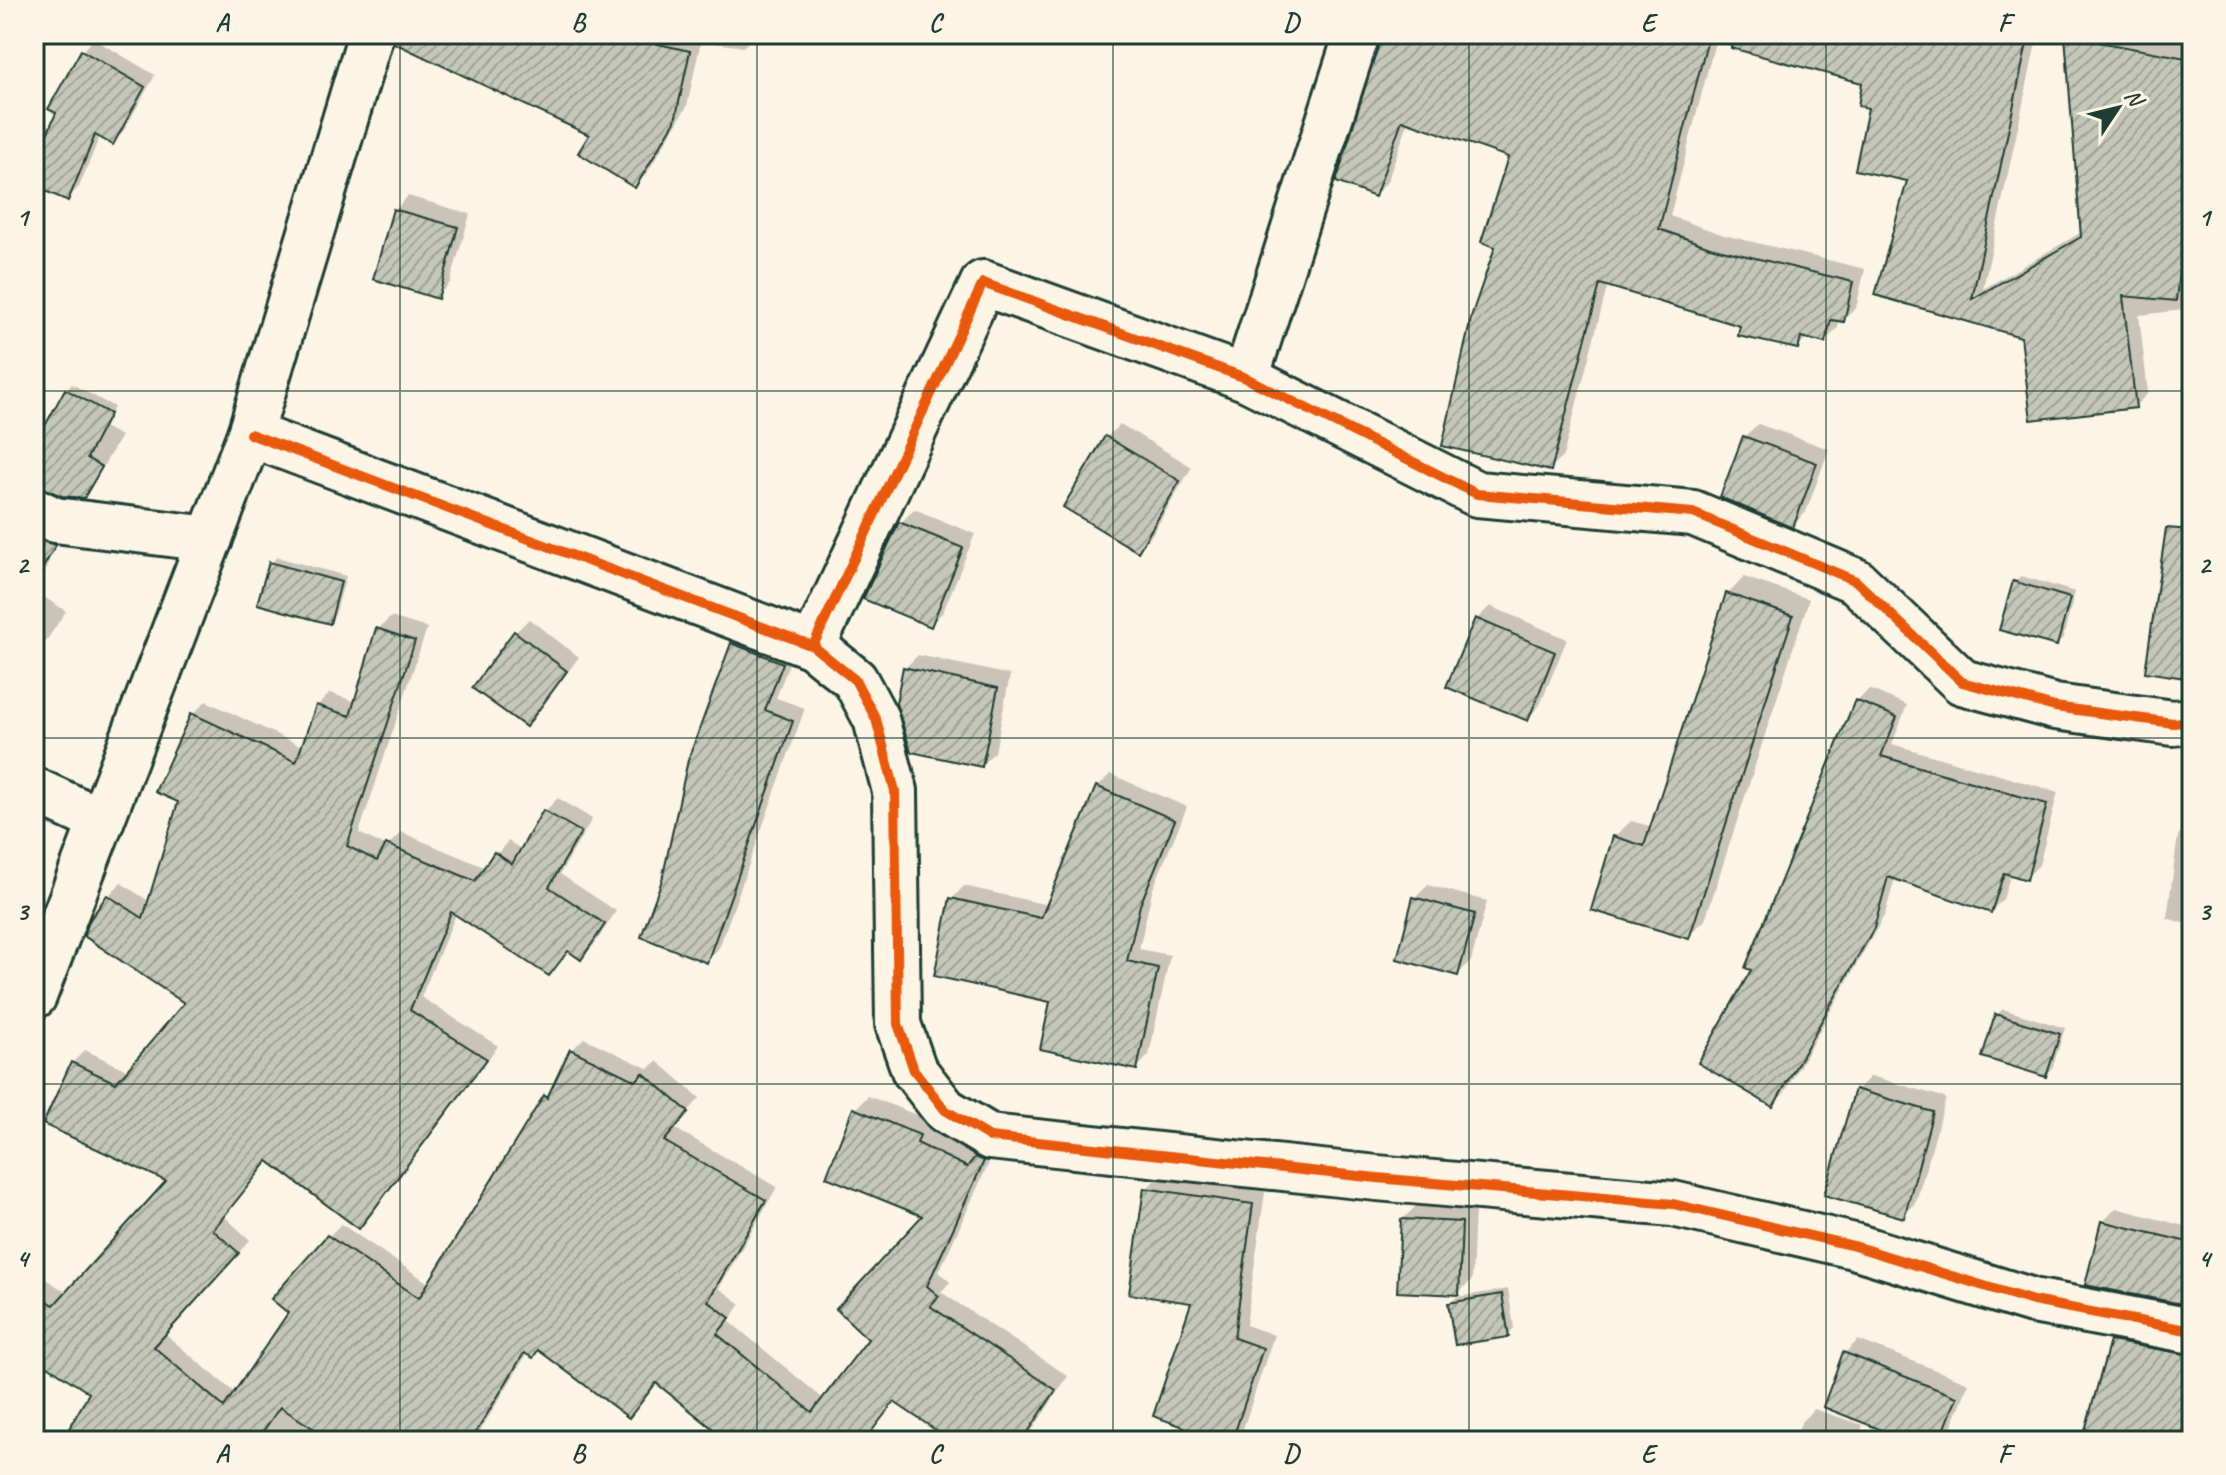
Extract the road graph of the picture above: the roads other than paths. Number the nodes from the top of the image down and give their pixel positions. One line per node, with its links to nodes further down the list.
1 (371, 34): 4 (street)
2 (1357, 34): 3 (street)
3 (1246, 378): 7 (street); 8 (street)
4 (250, 434): 6 (street); 7 (street)
5 (34, 510): 6 (street)
6 (210, 539): 10 (street)
7 (813, 646): 12 (street)
8 (2192, 721)
9 (34, 790): 10 (street)
10 (101, 821): 11 (street)
11 (34, 996)
12 (2192, 1331)

